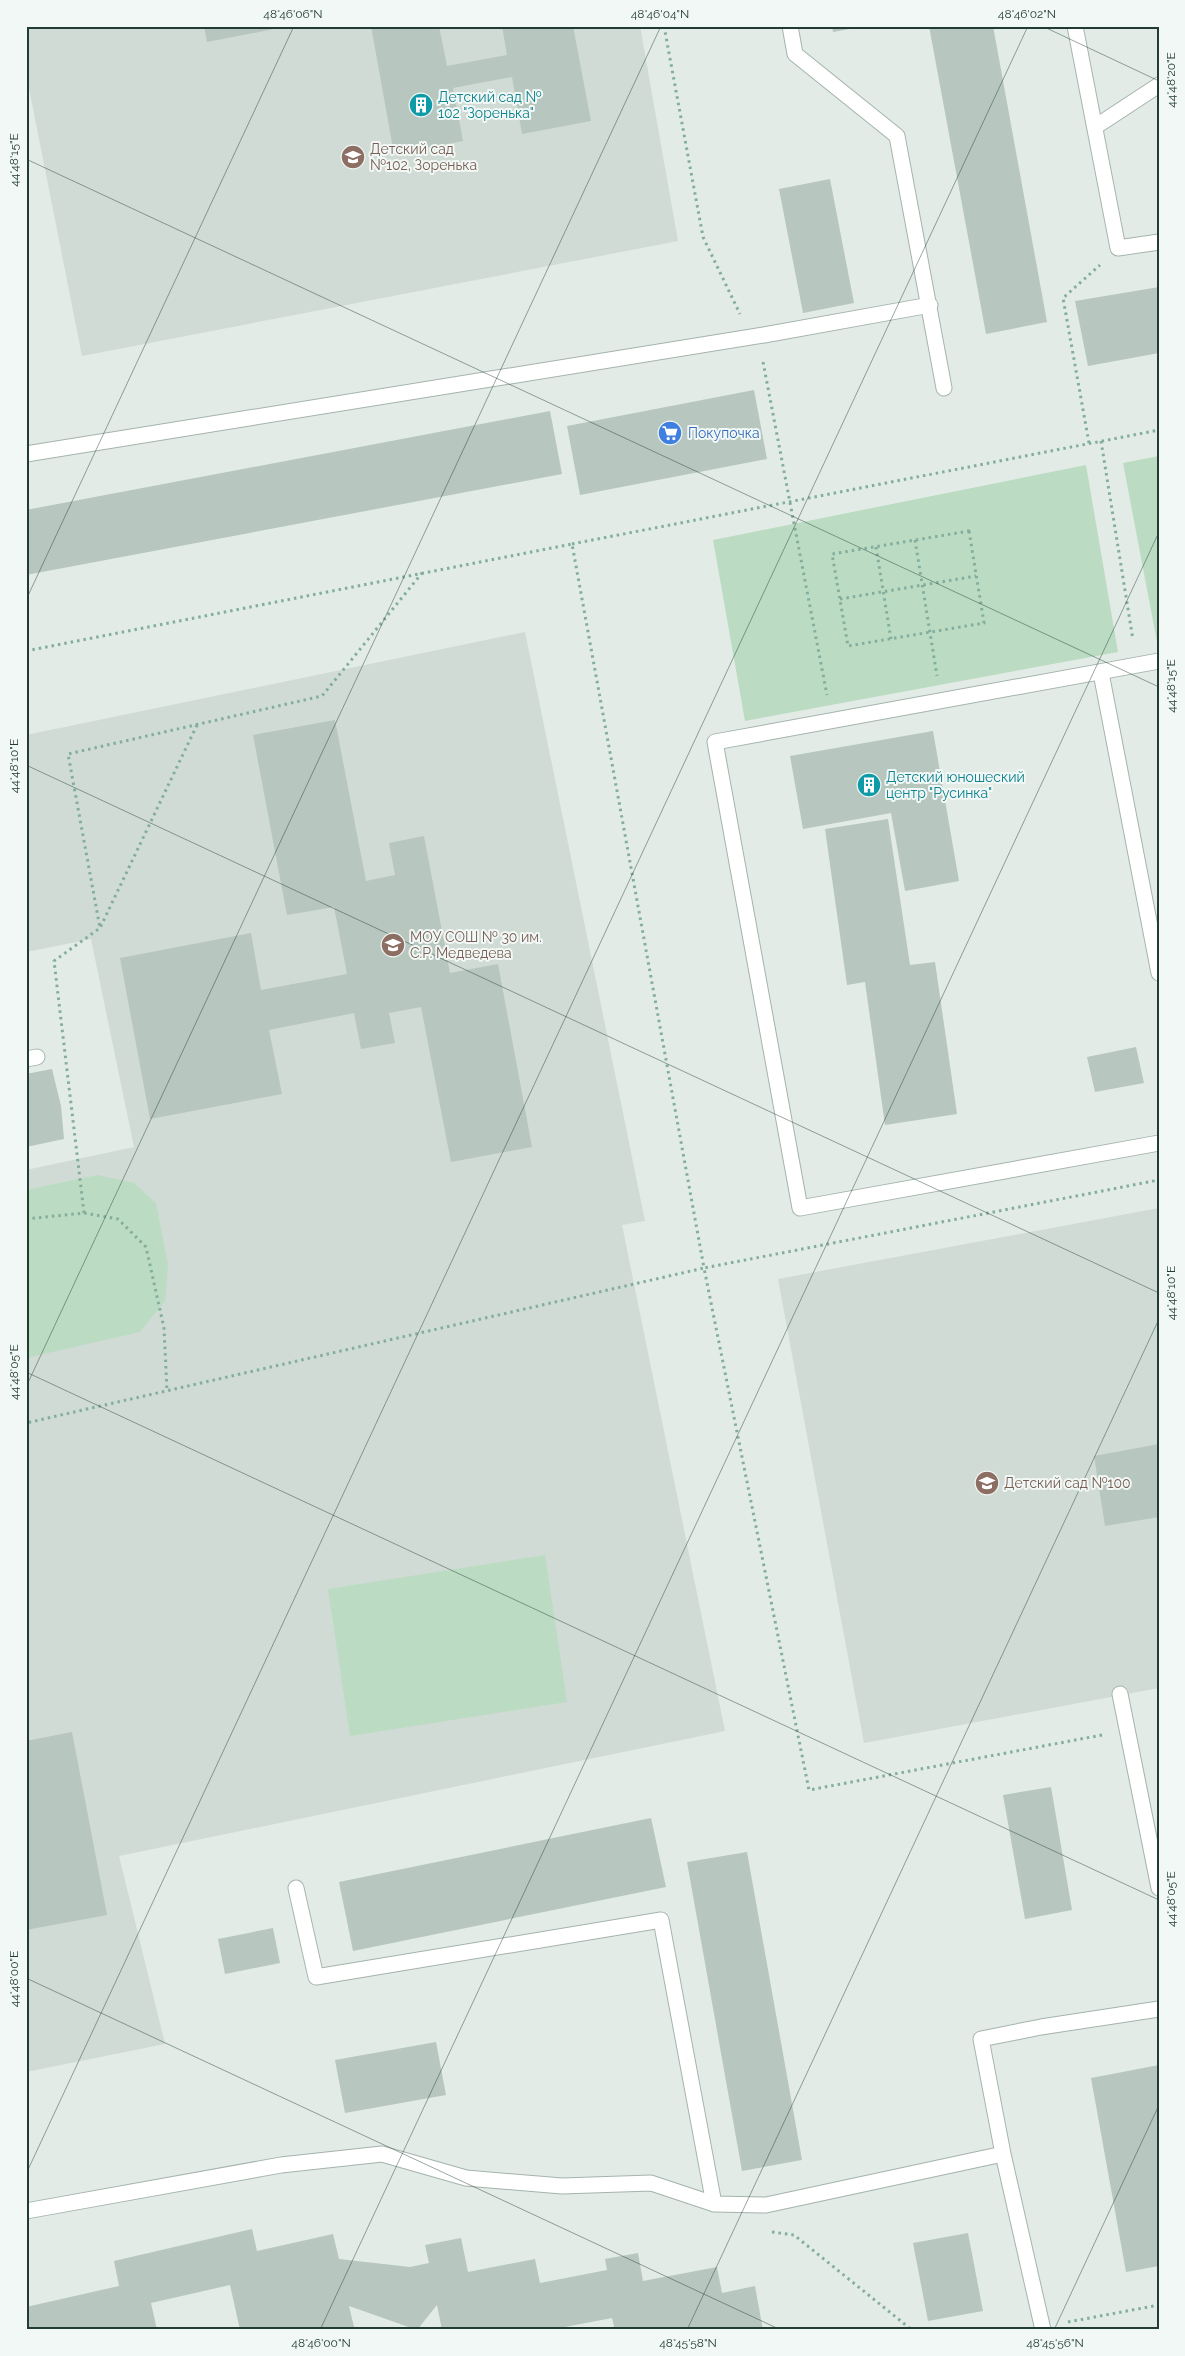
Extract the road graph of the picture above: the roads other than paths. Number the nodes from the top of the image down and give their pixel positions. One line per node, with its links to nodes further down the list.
1 (790, 26): 6 (lane)
2 (1075, 26): 4 (lane)
3 (1159, 85): 4 (lane)
4 (1095, 127): 5 (lane)
5 (1159, 242)
6 (930, 305): 7 (lane); 8 (lane)
7 (944, 388)
8 (26, 454)
9 (1159, 661): 10 (lane)
10 (1101, 673): 11 (lane); 12 (lane)
11 (1159, 973)
12 (1159, 1143)
13 (1120, 1694): 14 (lane)
14 (1155, 1848): 16 (lane)
15 (296, 1888): 19 (lane)
16 (1159, 1888)
17 (1159, 2009): 18 (lane)
18 (1002, 2154): 19 (lane); 21 (lane)
19 (714, 2204): 20 (lane)
20 (26, 2211)
21 (1042, 2328)

